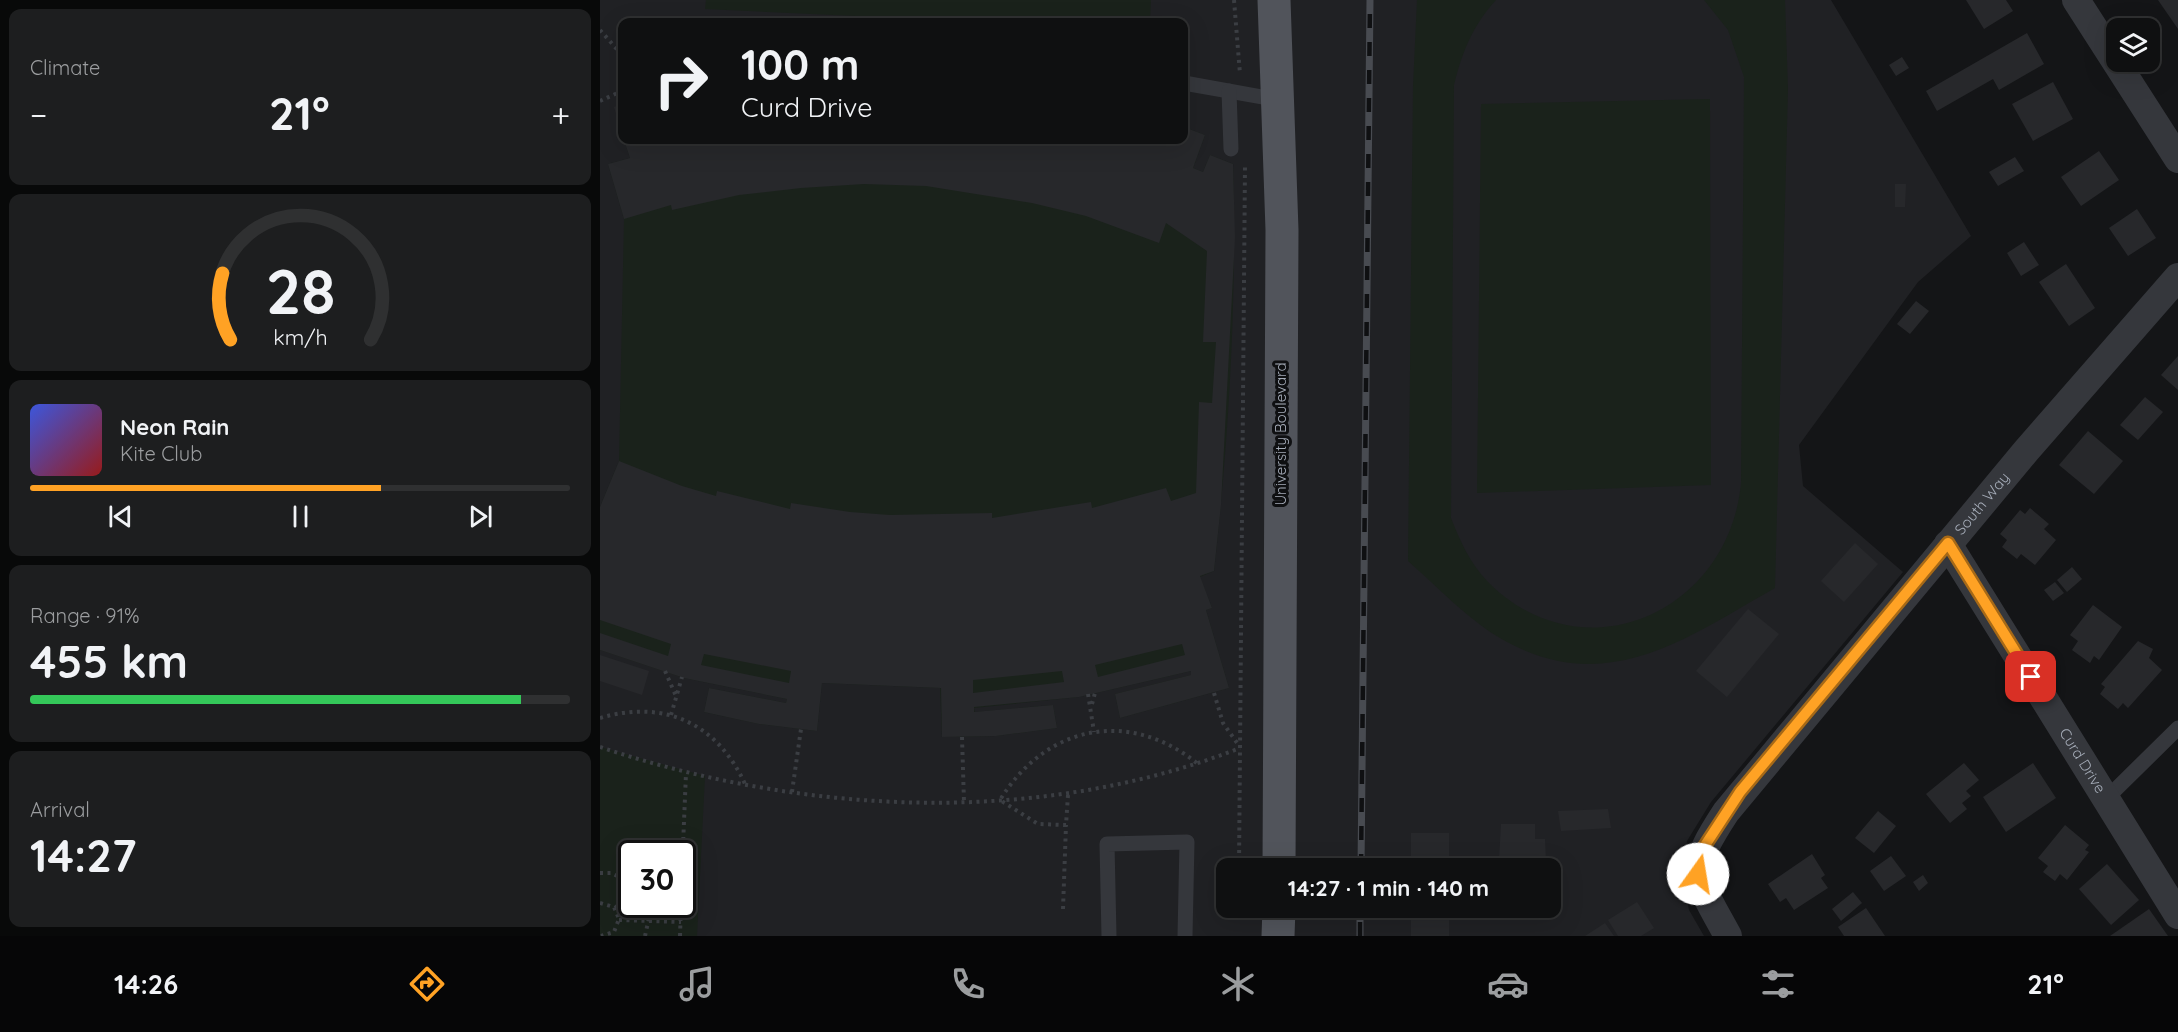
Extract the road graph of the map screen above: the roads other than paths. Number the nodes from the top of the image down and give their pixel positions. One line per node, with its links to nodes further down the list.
1 (1274, 0): 5 (main road, University Boulevard)
2 (2076, 0): 7 (street)
3 (1188, 83): 4 (lane)
4 (1235, 92): 5 (lane); 6 (lane)
5 (1279, 100): 12 (main road, University Boulevard)
6 (1231, 149)
7 (2178, 159)
8 (2178, 277): 9 (street, South Way)
9 (1948, 543): 11 (street, Curd Drive); 18 (street, South Way)
10 (2178, 728): 11 (lane)
11 (2106, 799): 13 (street, Curd Drive)
12 (1279, 858)
13 (2178, 915)
14 (1279, 918): 17 (main road)
15 (1109, 936): 16 (lane)
16 (1185, 936)
17 (1278, 936)
18 (1728, 936)

